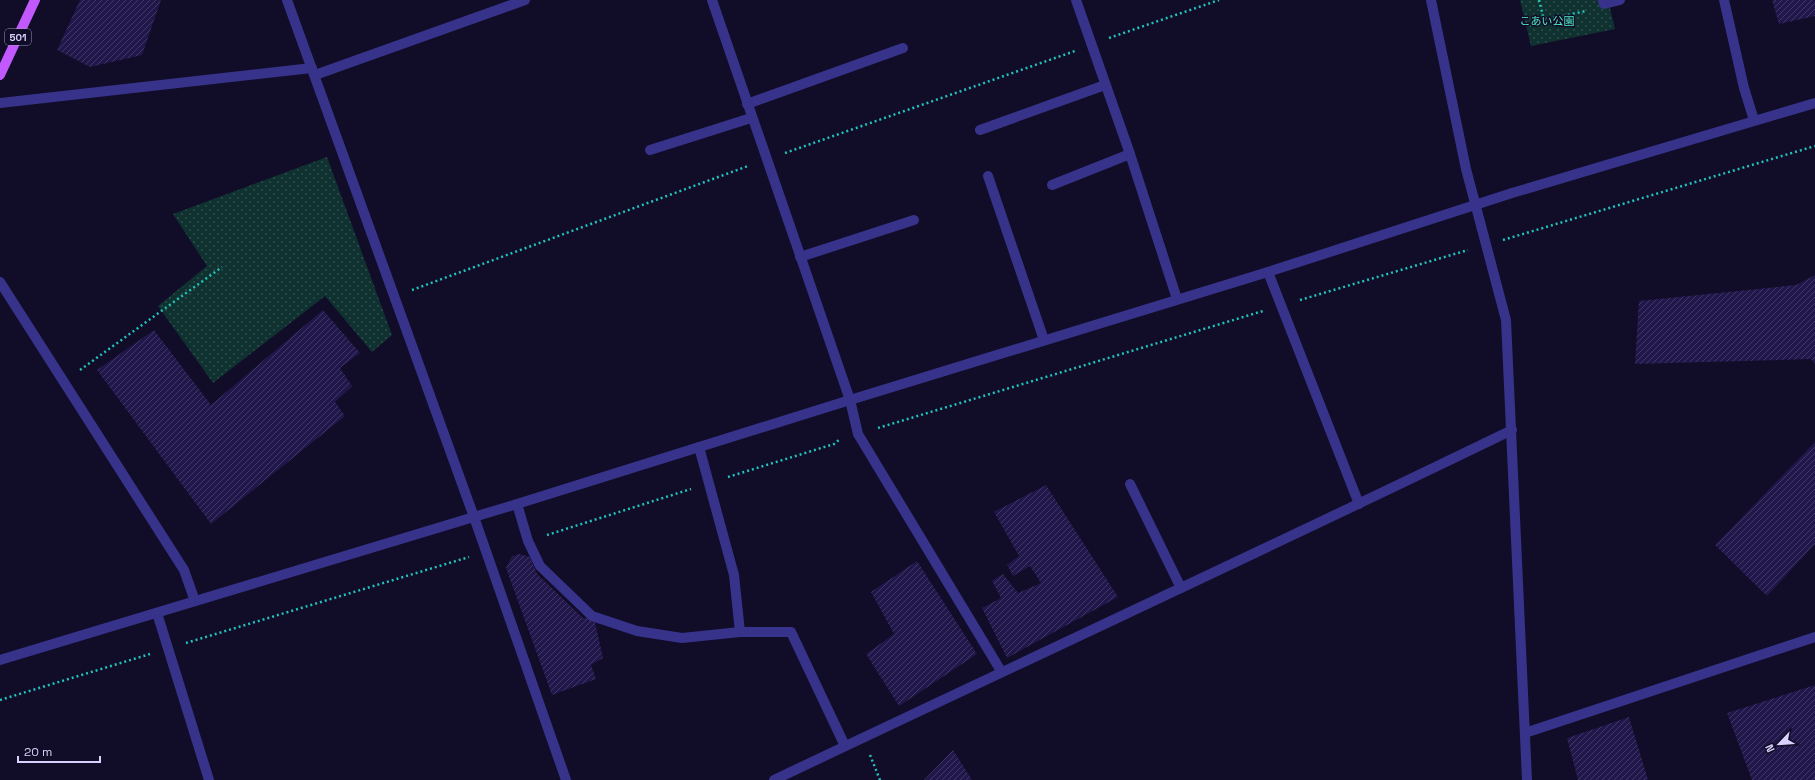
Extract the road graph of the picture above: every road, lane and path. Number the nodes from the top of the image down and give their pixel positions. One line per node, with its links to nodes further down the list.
1 (35, 0): 16 (main road, 501)
2 (287, 0): 15 (street)
3 (525, 0): 15 (street)
4 (712, 0): 20 (street)
5 (1076, 0): 13 (street)
6 (1219, 0): 13 (path)
7 (1430, 0): 30 (street)
8 (1539, 0): 12 (path)
9 (1603, 0): 10 (street)
10 (1620, 0)
11 (1724, 0): 22 (street)
12 (1592, 10)
13 (1092, 44): 17 (street); 27 (path)
14 (903, 48): 20 (street)
15 (313, 72): 18 (street); 38 (street)
16 (0, 74)
17 (1105, 85): 23 (street); 26 (street)
18 (0, 103)
19 (1815, 103): 22 (street)
20 (747, 104): 21 (street)
21 (751, 118): 25 (street); 27 (street)
22 (1754, 120): 30 (street)
23 (980, 130)
24 (1815, 146): 32 (path)
25 (650, 150)
26 (1130, 154): 29 (street); 39 (street)
27 (767, 159): 34 (street); 38 (path)
28 (988, 176): 42 (street)
29 (1052, 185)
30 (1475, 205): 36 (street); 46 (street)
31 (914, 220): 34 (street)
32 (1496, 242)
33 (1472, 248): 40 (path)
34 (800, 257): 44 (street)
35 (222, 267): 43 (path)
36 (1268, 272): 39 (street); 52 (street)
37 (0, 282): 43 (street)
38 (389, 284): 53 (street)
39 (1177, 299): 42 (street)
40 (1294, 301)
41 (1270, 309): 45 (path)
42 (1044, 340): 44 (street)
43 (63, 382): 57 (street)
44 (850, 400): 48 (street); 64 (street)
45 (877, 428)
46 (1512, 430): 52 (street); 66 (street)
47 (842, 438): 49 (path)
48 (699, 447): 49 (street); 51 (street)
49 (709, 483): 54 (path); 59 (street)
50 (1130, 484): 56 (street)
51 (517, 504): 53 (street); 54 (street)
52 (1360, 504): 56 (street)
53 (474, 517): 57 (street); 70 (street)
54 (528, 541): 59 (street)
55 (473, 555): 61 (path)
56 (1181, 588): 64 (street)
57 (195, 601): 58 (street)
58 (157, 613): 63 (street); 69 (street)
59 (740, 632): 68 (street)
60 (1815, 637): 66 (street)
61 (183, 644)
62 (157, 652): 65 (path)
63 (0, 660)
64 (1001, 671): 67 (street)
65 (0, 700)
66 (1525, 733): 73 (street)
67 (862, 738): 68 (street); 72 (path)
68 (845, 746): 71 (street)
69 (209, 780)
70 (566, 780)
71 (774, 780)
72 (880, 780)
73 (1527, 780)

